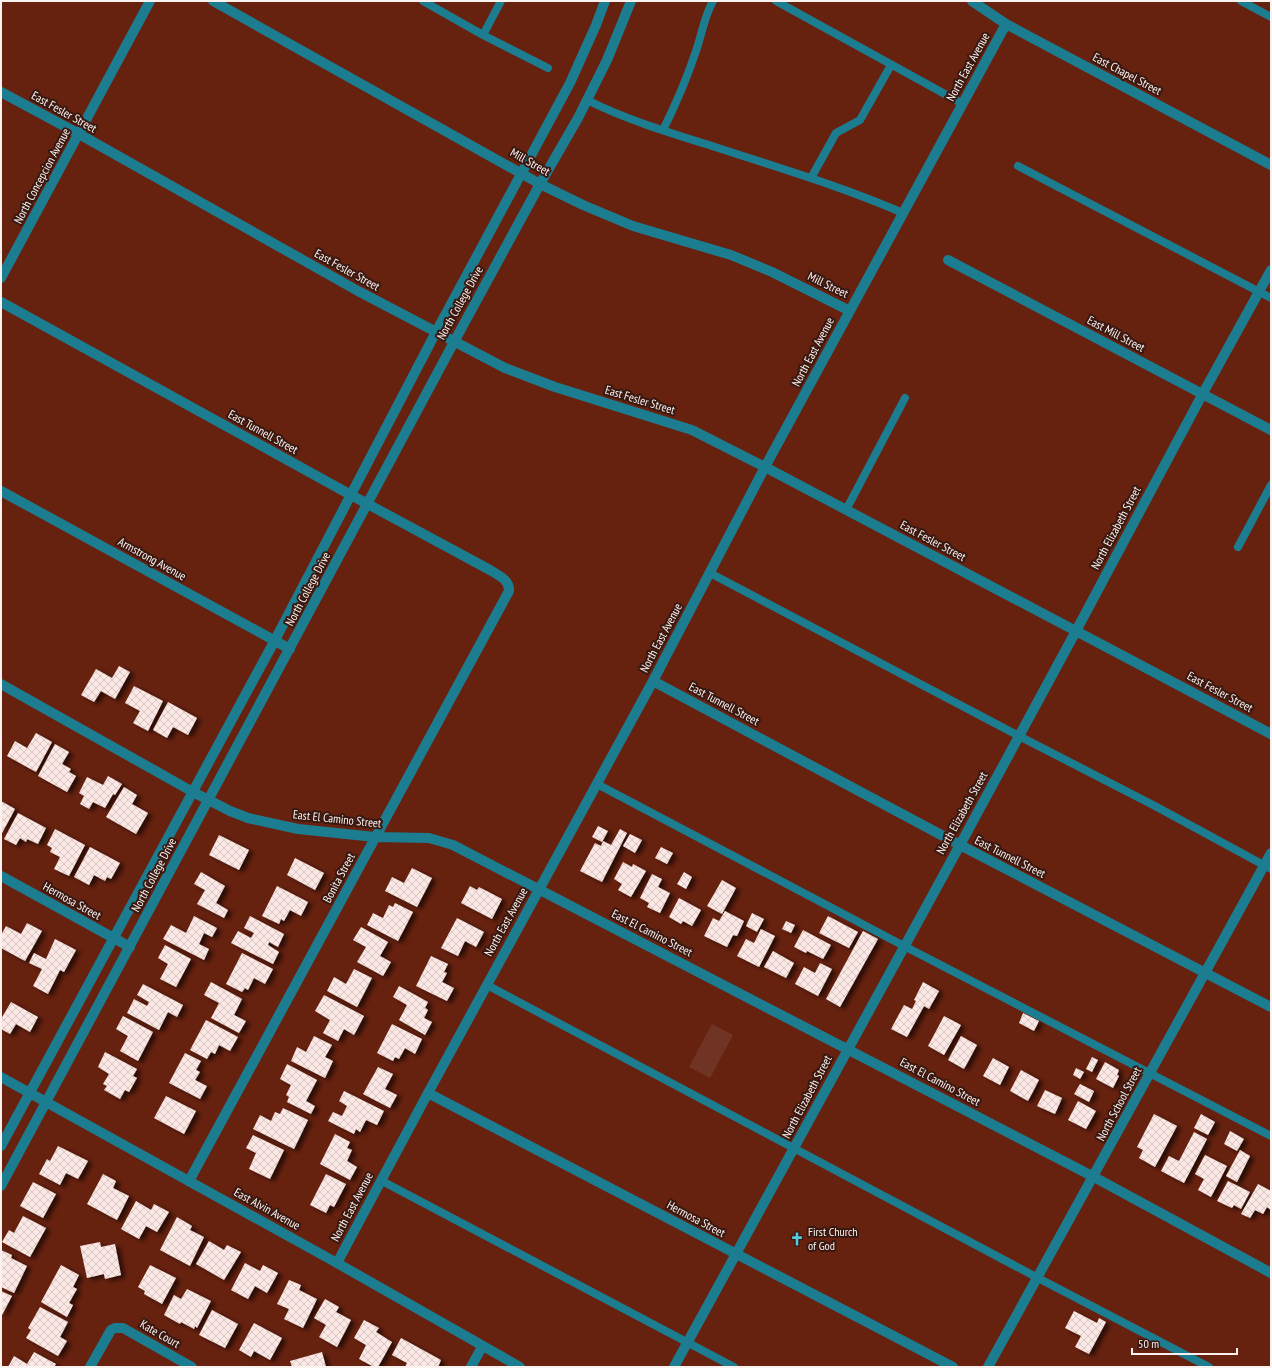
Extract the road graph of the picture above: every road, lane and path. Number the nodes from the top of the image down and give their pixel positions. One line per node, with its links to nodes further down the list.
1 (150, 1): 20 (street, North Concepcion Avenue)
2 (213, 1): 23 (street, Mill Street)
3 (423, 1): 13 (lane)
4 (501, 1): 13 (lane)
5 (605, 1): 23 (street, North College Drive)
6 (631, 1): 17 (street, North College Drive)
7 (713, 1): 19 (lane)
8 (776, 1): 14 (lane)
9 (972, 1): 12 (street, East Chapel Street)
10 (1241, 1): 11 (lane)
11 (1271, 17)
12 (1006, 24): 18 (street, North East Avenue); 21 (street, East Chapel Street)
13 (483, 35): 15 (lane)
14 (891, 65): 18 (lane); 24 (lane)
15 (548, 68)
16 (1, 92): 20 (street, East Fesler Street)
17 (587, 100): 19 (lane); 25 (street, North College Drive)
18 (963, 104): 26 (street, North East Avenue)
19 (663, 130): 24 (lane)
20 (79, 134): 29 (street, North Concepcion Avenue); 34 (street, East Fesler Street)
21 (1271, 165)
22 (1018, 166): 30 (lane)
23 (521, 173): 25 (street, Mill Street); 34 (street, North College Drive)
24 (811, 178): 26 (lane)
25 (540, 184): 33 (street, Mill Street); 35 (street, North College Drive)
26 (903, 213): 33 (street, North East Avenue)
27 (948, 260): 36 (street, East Mill Street)
28 (1271, 270): 30 (street, North Elizabeth Street)
29 (1, 278)
30 (1259, 292): 31 (lane); 36 (street, North Elizabeth Street)
31 (1271, 298)
32 (1, 302): 42 (street, East Tunnell Street)
33 (850, 310): 39 (street, North East Avenue)
34 (436, 332): 35 (street, East Fesler Street); 42 (street, North College Drive)
35 (454, 342): 39 (street, East Fesler Street); 43 (street, North College Drive)
36 (1202, 395): 38 (street, East Mill Street); 48 (street, North Elizabeth Street)
37 (905, 398): 44 (lane)
38 (1271, 430)
39 (765, 467): 44 (street, East Fesler Street); 46 (street, North East Avenue)
40 (1271, 485): 45 (lane)
41 (1, 491): 49 (street, Armstrong Avenue)
42 (351, 495): 43 (street, East Tunnell Street); 49 (street, North College Drive)
43 (368, 505): 47 (street, East Tunnell Street); 50 (street, North College Drive)
44 (846, 510): 48 (street, East Fesler Street)
45 (1238, 547)
46 (710, 573): 51 (street, North East Avenue); 54 (lane)
47 (509, 587): 58 (street, Bonita Street)
48 (1076, 631): 53 (street, East Fesler Street); 54 (street, North Elizabeth Street)
49 (275, 640): 50 (street, Armstrong Avenue); 56 (street, North College Drive)
50 (290, 649): 57 (street, North College Drive)
51 (653, 682): 55 (street, North East Avenue); 59 (street, East Tunnell Street)
52 (1, 684): 56 (street, East El Camino Street)
53 (1271, 734)
54 (1019, 736): 59 (street, North Elizabeth Street); 61 (lane)
55 (597, 784): 63 (street, North East Avenue); 65 (lane)
56 (193, 792): 57 (street, East El Camino Street); 64 (street, North College Drive)
57 (209, 800): 58 (street, East El Camino Street); 66 (street, North College Drive)
58 (376, 837): 63 (street, East El Camino Street); 80 (street, Bonita Street)
59 (960, 845): 65 (street, North Elizabeth Street); 67 (street, East Tunnell Street)
60 (1271, 853): 61 (street, North School Street)
61 (1268, 867): 67 (street, North School Street)
62 (1, 876): 64 (street, Hermosa Street)
63 (539, 889): 68 (street, North East Avenue); 70 (street, East El Camino Street)
64 (114, 939): 66 (street, Hermosa Street); 73 (street, North College Drive)
65 (904, 946): 70 (street, North Elizabeth Street); 71 (lane)
66 (130, 947): 75 (street, North College Drive)
67 (1205, 972): 69 (street, East Tunnell Street); 71 (street, North School Street)
68 (487, 985): 74 (street, North East Avenue); 78 (lane)
69 (1271, 1007)
70 (848, 1049): 78 (street, North Elizabeth Street); 79 (street, East El Camino Street)
71 (1150, 1073): 76 (lane); 79 (street, North School Street)
72 (1, 1077): 73 (street, East Alvin Avenue)
73 (30, 1093): 75 (street, East Alvin Avenue); 77 (street, North College Drive)
74 (428, 1093): 81 (street, North East Avenue); 83 (street, Hermosa Street)
75 (47, 1102): 80 (street, East Alvin Avenue); 82 (street, North College Drive)
76 (1271, 1136)
77 (1, 1146)
78 (794, 1148): 83 (street, North Elizabeth Street); 86 (lane)
79 (1094, 1177): 85 (street, East El Camino Street); 86 (street, North School Street)
80 (189, 1181): 84 (street, East Alvin Avenue)
81 (382, 1181): 84 (street, North East Avenue); 87 (lane)
82 (1, 1186)
83 (737, 1254): 87 (street, North Elizabeth Street); 95 (street, Hermosa Street)
84 (337, 1262): 88 (street, East Alvin Avenue)
85 (1271, 1273)
86 (1038, 1278): 96 (street, North School Street); 97 (lane)
87 (688, 1342): 93 (street, North Elizabeth Street); 94 (lane)
88 (482, 1347): 91 (street); 92 (street, East Alvin Avenue)
89 (90, 1367): 90 (street, Kate Court)
90 (192, 1367)
91 (471, 1367)
92 (520, 1367)
93 (674, 1367)
94 (734, 1367)
95 (953, 1367)
96 (988, 1367)
97 (1209, 1367)

